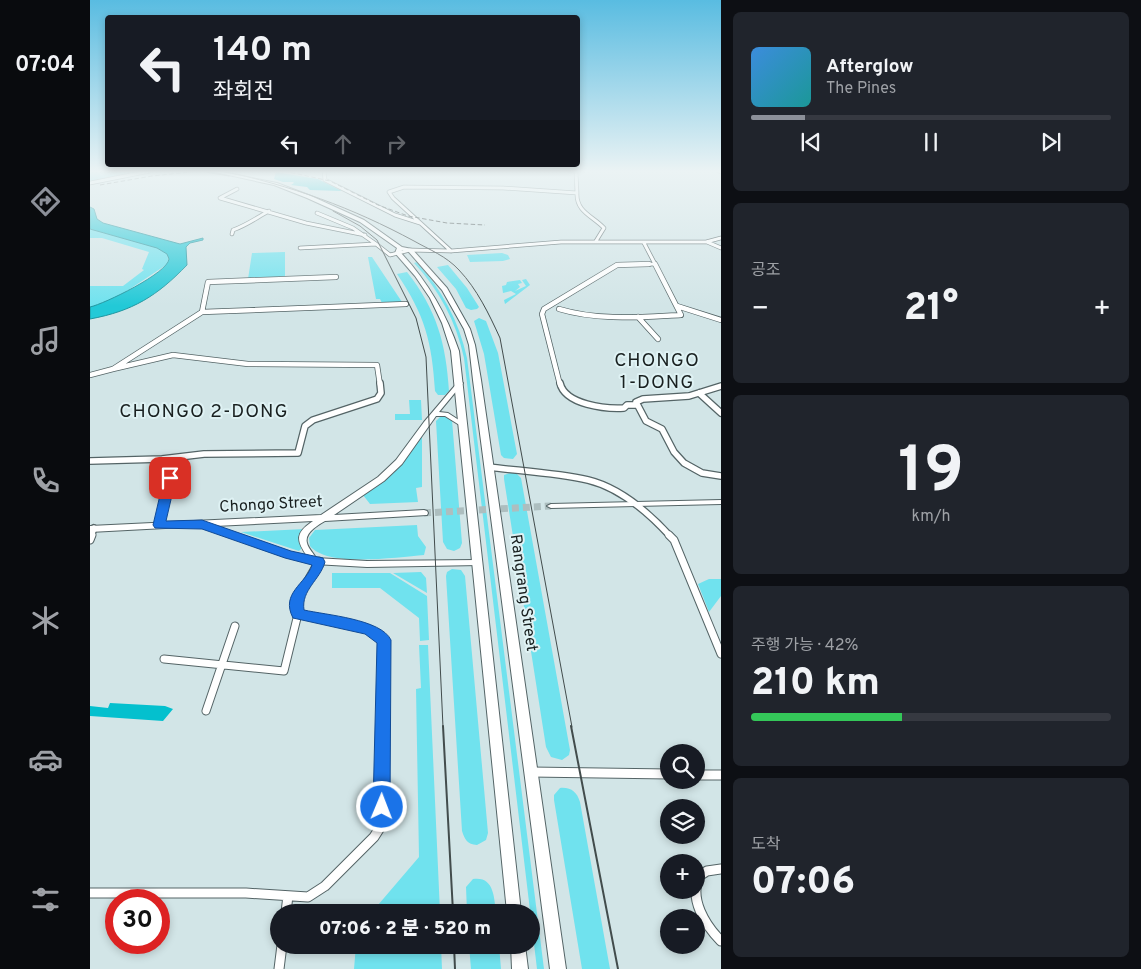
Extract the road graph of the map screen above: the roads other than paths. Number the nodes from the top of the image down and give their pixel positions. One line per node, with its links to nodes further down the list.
1 (260, 216): 9 (street)
2 (286, 216): 10 (street)
3 (322, 216): 10 (street)
4 (351, 216): 19 (main road)
5 (397, 216): 8 (street)
6 (414, 216): 8 (street)
7 (590, 216): 12 (street)
8 (422, 223): 20 (street)
9 (232, 234)
10 (365, 235): 15 (street)
11 (721, 238): 13 (street)
12 (596, 241): 14 (street); 20 (street)
13 (706, 242): 14 (street); 17 (street)
14 (644, 243): 21 (street)
15 (376, 244): 16 (street); 19 (street)
16 (300, 248)
17 (721, 248)
18 (410, 250): 19 (main road); 20 (street); 40 (main road, Rangrang Street)
19 (399, 251): 32 (main road)
20 (451, 251)
21 (655, 264): 24 (street); 35 (street)
22 (336, 277): 26 (street)
23 (406, 304): 26 (street)
24 (677, 306): 27 (street); 28 (street)
25 (559, 309): 27 (street)
26 (202, 312): 30 (street)
27 (638, 318): 29 (street)
28 (721, 320)
29 (658, 339)
30 (113, 369): 31 (street); 39 (street)
31 (90, 375)
32 (460, 383): 37 (main road); 38 (main road)
33 (721, 386): 34 (street)
34 (699, 393): 35 (street); 36 (street)
35 (637, 405): 41 (street)
36 (721, 413)
37 (434, 414): 38 (main road); 47 (main road)
38 (463, 425): 53 (main road)
39 (90, 461)
40 (488, 467): 44 (street); 60 (main road, Rangrang Street)
41 (721, 476)
42 (170, 478): 49 (street)
43 (721, 502): 44 (street)
44 (636, 504): 45 (street); 56 (street)
45 (551, 506)
46 (424, 513): 47 (main road, Chongo Street)
47 (324, 517): 48 (main road, Chongo Street); 52 (main road)
48 (202, 524): 49 (main road, Chongo Street); 52 (main road)
49 (159, 525): 50 (main road, Chongo Street)
50 (92, 528): 51 (street)
51 (90, 540)
52 (316, 561): 53 (main road); 54 (street)
53 (477, 563): 68 (main road)
54 (298, 614): 58 (street); 66 (street)
55 (235, 626): 58 (street)
56 (721, 654)
57 (164, 659): 58 (street)
58 (221, 664): 59 (street)
59 (206, 711)
60 (532, 772): 61 (street); 74 (main road, Rangrang Street)
61 (660, 774)
62 (705, 775): 63 (street)
63 (721, 775)
64 (721, 869): 69 (street)
65 (90, 893): 66 (street)
66 (288, 896): 67 (street)
67 (287, 904)
68 (513, 904)
69 (721, 941)
70 (281, 954): 72 (street)
71 (519, 954): 73 (main road)
72 (279, 969)
73 (520, 969)
74 (558, 969)

